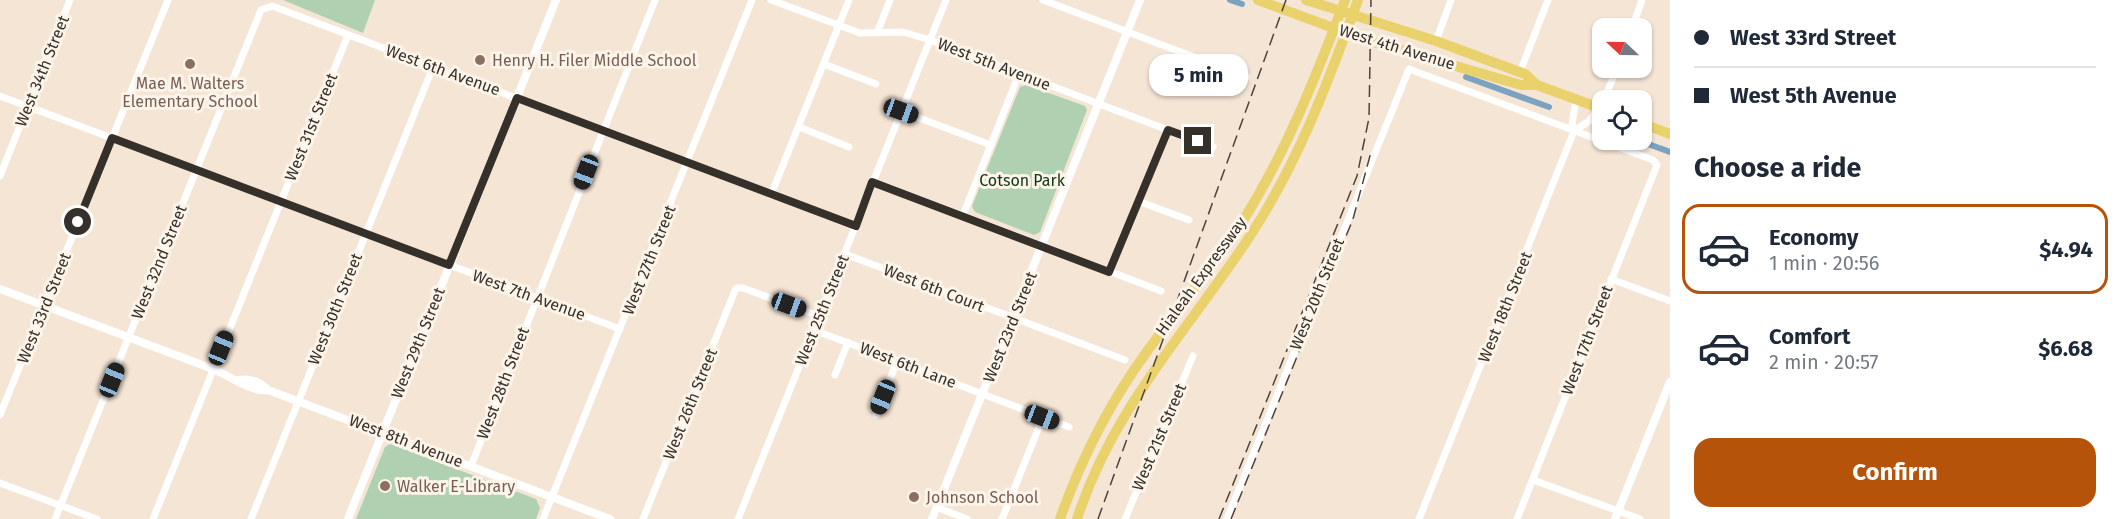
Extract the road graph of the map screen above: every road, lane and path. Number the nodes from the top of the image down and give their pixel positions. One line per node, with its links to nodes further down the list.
1 (70, 0): 42 (street, West 34th Street)
2 (168, 0): 51 (street, West 33rd Street)
3 (556, 0): 38 (street, West 29th Street)
4 (655, 0): 47 (street, West 28th Street)
5 (752, 0): 55 (street, West 27th Street)
6 (771, 0): 22 (street, West 5th Avenue)
7 (849, 0): 22 (street)
8 (890, 0): 25 (street)
9 (946, 0): 28 (street, West 25th Street)
10 (1043, 0): 24 (street)
11 (1140, 0): 24 (street, West 23rd Street)
12 (1258, 0): 23 (main road, West 4th Avenue)
13 (1306, 0): 18 (main road, West 4th Avenue)
14 (1358, 0): 20 (main road)
15 (1451, 0): 29 (street)
16 (1548, 0): 32 (street)
17 (1642, 0): 21 (street)
18 (1343, 5): 20 (main road, West 4th Avenue); 23 (main road)
19 (266, 6): 27 (street, West 6th Avenue); 56 (street, West 32nd Street)
20 (1353, 14): 26 (main road); 29 (main road, West 4th Avenue)
21 (1636, 18)
22 (839, 26): 25 (street, West 5th Avenue); 30 (street)
23 (1334, 28): 26 (main road, West 4th Avenue); 114 (main road, Hialeah Expressway)
24 (1127, 32): 34 (street); 40 (street, West 23rd Street)
25 (877, 33): 28 (street, West 5th Avenue)
26 (1347, 33): 36 (main road, West 4th Avenue); 115 (main road, Hialeah Expressway)
27 (348, 35): 31 (street, West 6th Avenue); 61 (street, West 31st Street)
28 (930, 40): 33 (street, West 5th Avenue); 43 (street, West 25th Street)
29 (1436, 41): 32 (main road, West 4th Avenue)
30 (824, 64): 35 (street); 45 (street)
31 (433, 66): 38 (street, West 6th Avenue); 65 (street, West 30th Street)
32 (1520, 72): 36 (main road, West 4th Avenue)
33 (1019, 74): 40 (street, West 5th Avenue); 52 (street)
34 (1247, 77)
35 (876, 84)
36 (1537, 85): 39 (main road, West 4th Avenue)
37 (0, 96): 42 (street, West 7th Avenue)
38 (517, 98): 47 (street, West 6th Avenue); 68 (street, West 29th Street)
39 (1576, 100): 41 (main road, West 4th Avenue); 49 (street)
40 (1099, 104): 48 (street, West 5th Avenue); 66 (street, West 23rd Street)
41 (1592, 104)
42 (28, 106): 51 (street, West 7th Avenue); 57 (street, West 34th Street)
43 (901, 111): 52 (street); 58 (street, West 25th Street)
44 (1592, 118): 49 (street, West 18th Street)
45 (799, 127): 53 (street); 59 (street)
46 (1652, 127): 50 (main road)
47 (603, 130): 55 (street, West 6th Avenue); 73 (street, West 28th Street)
48 (1168, 130): 54 (street, West 5th Avenue); 60 (street)
49 (1574, 131): 70 (street, West 17th Street); 117 (street, West 20th Street); 118 (street, West 18th Street)
50 (1670, 134)
51 (112, 138): 56 (street, West 7th Avenue); 75 (street, West 33rd Street)
52 (991, 145): 62 (street)
53 (849, 147)
54 (1213, 147)
55 (688, 164): 59 (street, West 6th Avenue); 78 (street, West 27th Street)
56 (196, 170): 61 (street, West 7th Avenue); 80 (street, West 32nd Street)
57 (0, 176)
58 (872, 182): 62 (street); 64 (street, West 25th Street)
59 (771, 195): 64 (street, West 6th Avenue)
60 (1138, 201): 63 (street); 69 (street)
61 (281, 202): 65 (street, West 7th Avenue); 85 (street, West 31st Street)
62 (963, 215): 66 (street)
63 (1189, 220)
64 (856, 226): 67 (street, West 25th Street)
65 (366, 234): 68 (street, West 7th Avenue); 89 (street, West 30th Street)
66 (1042, 246): 69 (street); 77 (street, West 23rd Street)
67 (845, 254): 76 (street, West 25th Street); 77 (street, West 6th Court)
68 (449, 265): 73 (street, West 7th Avenue); 94 (street, West 29th Street)
69 (1109, 272): 72 (street)
70 (1611, 279): 74 (street); 96 (street, West 17th Street)
71 (0, 289): 75 (street, West 8th Avenue)
72 (1161, 291)
73 (537, 298): 78 (street, West 7th Avenue); 95 (street, West 28th Street)
74 (1670, 302)
75 (45, 306): 80 (street, West 8th Avenue); 90 (street, West 33rd Street)
76 (819, 316): 79 (street, West 25th Street); 109 (street, West 26th Street)
77 (1014, 318): 83 (street, West 6th Court); 88 (street, West 23rd Street)
78 (620, 329): 98 (street, West 27th Street)
79 (814, 330): 81 (street, West 6th Lane); 110 (street, West 25th Street)
80 (129, 337): 85 (street, West 8th Avenue); 99 (street, West 32nd Street)
81 (848, 342): 84 (street, West 6th Lane); 86 (street)
82 (1193, 356): 116 (street, West 21st Street)
83 (1125, 360)
84 (897, 361): 88 (street, West 6th Lane); 91 (street)
85 (213, 369): 89 (street, West 8th Avenue); 104 (street, West 31st Street)
86 (835, 375)
87 (1670, 382): 101 (street)
88 (983, 394): 92 (street, West 6th Lane); 100 (street, West 23rd Street)
89 (298, 400): 94 (street, West 8th Avenue); 105 (street, West 30th Street)
90 (0, 415)
91 (876, 415)
92 (1042, 417): 93 (street, West 6th Lane); 113 (street)
93 (1069, 427)
94 (382, 432): 95 (street, West 8th Avenue); 106 (street, West 29th Street)
95 (471, 466): 98 (street, West 8th Avenue)
96 (1533, 480): 101 (street); 119 (street, West 17th Street)
97 (0, 483): 99 (street)
98 (552, 496): 107 (street, West 27th Street); 108 (street, West 8th Avenue)
99 (61, 506): 102 (street, West 32nd Street); 103 (street)
100 (936, 507): 111 (street, West 23rd Street); 112 (street)
101 (1617, 515): 120 (street)
102 (55, 519)
103 (97, 519)
104 (153, 519)
105 (251, 519)
106 (348, 519)
107 (543, 519)
108 (610, 519)
109 (643, 519)
110 (738, 519)
111 (932, 519)
112 (967, 519)
113 (1002, 519)
114 (1060, 519)
115 (1077, 519)
116 (1125, 519)
117 (1227, 519)
118 (1419, 519)
119 (1517, 519)
120 (1640, 519)

